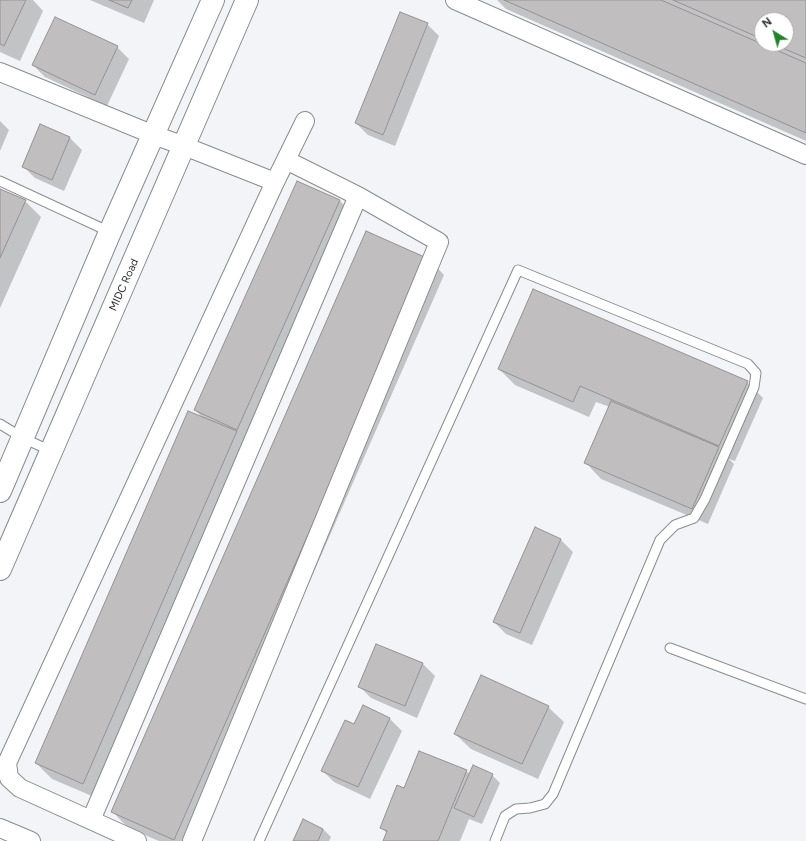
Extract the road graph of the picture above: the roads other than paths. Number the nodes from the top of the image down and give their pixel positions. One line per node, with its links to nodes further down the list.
1 (213, 0): 6 (main road)
2 (247, 0): 7 (main road, MIDC Road)
3 (454, 0): 8 (street)
4 (0, 72): 6 (street)
5 (305, 121): 9 (street)
6 (154, 135): 7 (street); 13 (main road)
7 (184, 146): 11 (street); 16 (main road, MIDC Road)
8 (806, 155)
9 (286, 160): 11 (street); 12 (street)
10 (0, 181): 13 (lane)
11 (275, 182): 21 (street)
12 (358, 196): 21 (street); 25 (street)
13 (110, 232): 15 (main road)
14 (0, 424): 15 (lane)
15 (23, 438): 16 (lane); 17 (main road)
16 (51, 451): 18 (main road, MIDC Road)
17 (0, 491)
18 (0, 569)
19 (670, 648): 20 (lane)
20 (806, 699)
21 (91, 820): 24 (street)
22 (0, 828): 23 (street)
23 (31, 841)
24 (137, 841)
25 (192, 841)
26 (259, 841): 27 (lane)
27 (495, 841)

